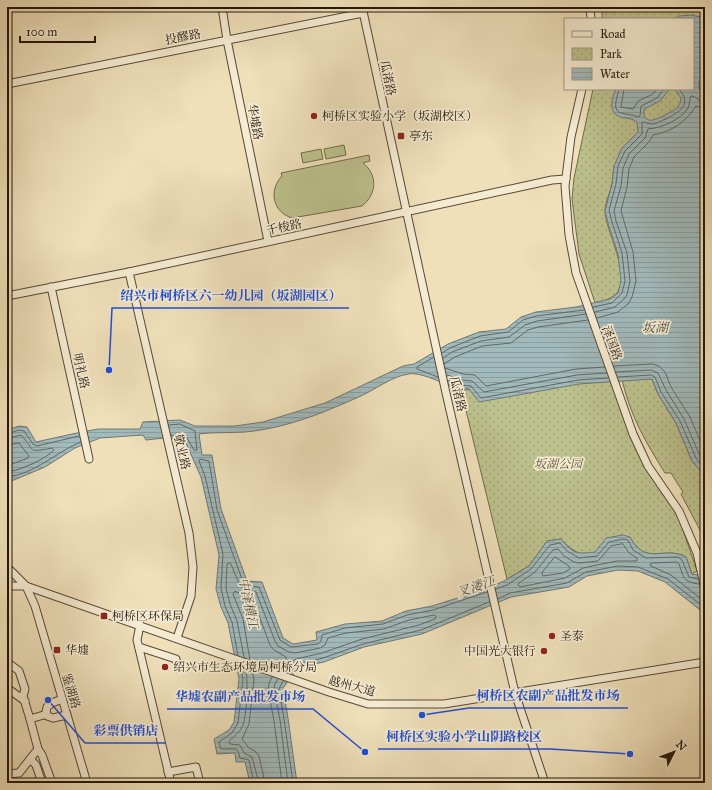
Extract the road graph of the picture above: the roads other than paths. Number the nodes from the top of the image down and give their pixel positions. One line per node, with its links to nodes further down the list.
1 (222, 7): 5 (street, 华墟路)
2 (590, 7): 4 (street)
3 (362, 10): 5 (street, 投醪路); 9 (street, 瓜渚路)
4 (590, 18)
5 (227, 40): 6 (street, 投醪路); 10 (street, 华墟路)
6 (7, 84)
7 (582, 90): 8 (street, 泽国路)
8 (566, 179): 9 (street, 千梭路); 18 (street, 泽国路)
9 (406, 212): 10 (street, 千梭路); 26 (street, 瓜渚路)
10 (268, 241): 11 (street, 千梭路)
11 (129, 272): 12 (street, 千梭路); 20 (street, 敬业路)
12 (51, 287): 13 (street, 千梭路); 14 (street, 明礼路)
13 (7, 296)
14 (89, 459)
15 (7, 567): 17 (street, 鉴湖路)
16 (7, 586): 17 (street, 越州大道)
17 (26, 586): 19 (street, 越州大道); 27 (street, 鉴湖路)
18 (705, 589)
19 (140, 625): 20 (street, 越州大道); 21 (street)
20 (177, 638): 26 (street, 越州大道)
21 (139, 647): 24 (street); 34 (street)
22 (7, 662): 28 (street)
23 (705, 662): 26 (street, 越州大道)
24 (178, 668)
25 (7, 688): 28 (street)
26 (515, 693): 41 (street, 瓜渚路)
27 (62, 699): 29 (street); 30 (street, 鉴湖路)
28 (25, 702): 31 (street)
29 (46, 714): 30 (street); 31 (street)
30 (67, 715): 38 (street, 鉴湖路)
31 (30, 719): 32 (street)
32 (38, 749): 33 (street); 37 (street)
33 (30, 759): 35 (street); 36 (street)
34 (168, 772): 39 (street); 40 (street)
35 (7, 774)
36 (42, 783)
37 (52, 783)
38 (87, 783)
39 (171, 783)
40 (200, 783)
41 (545, 783)

